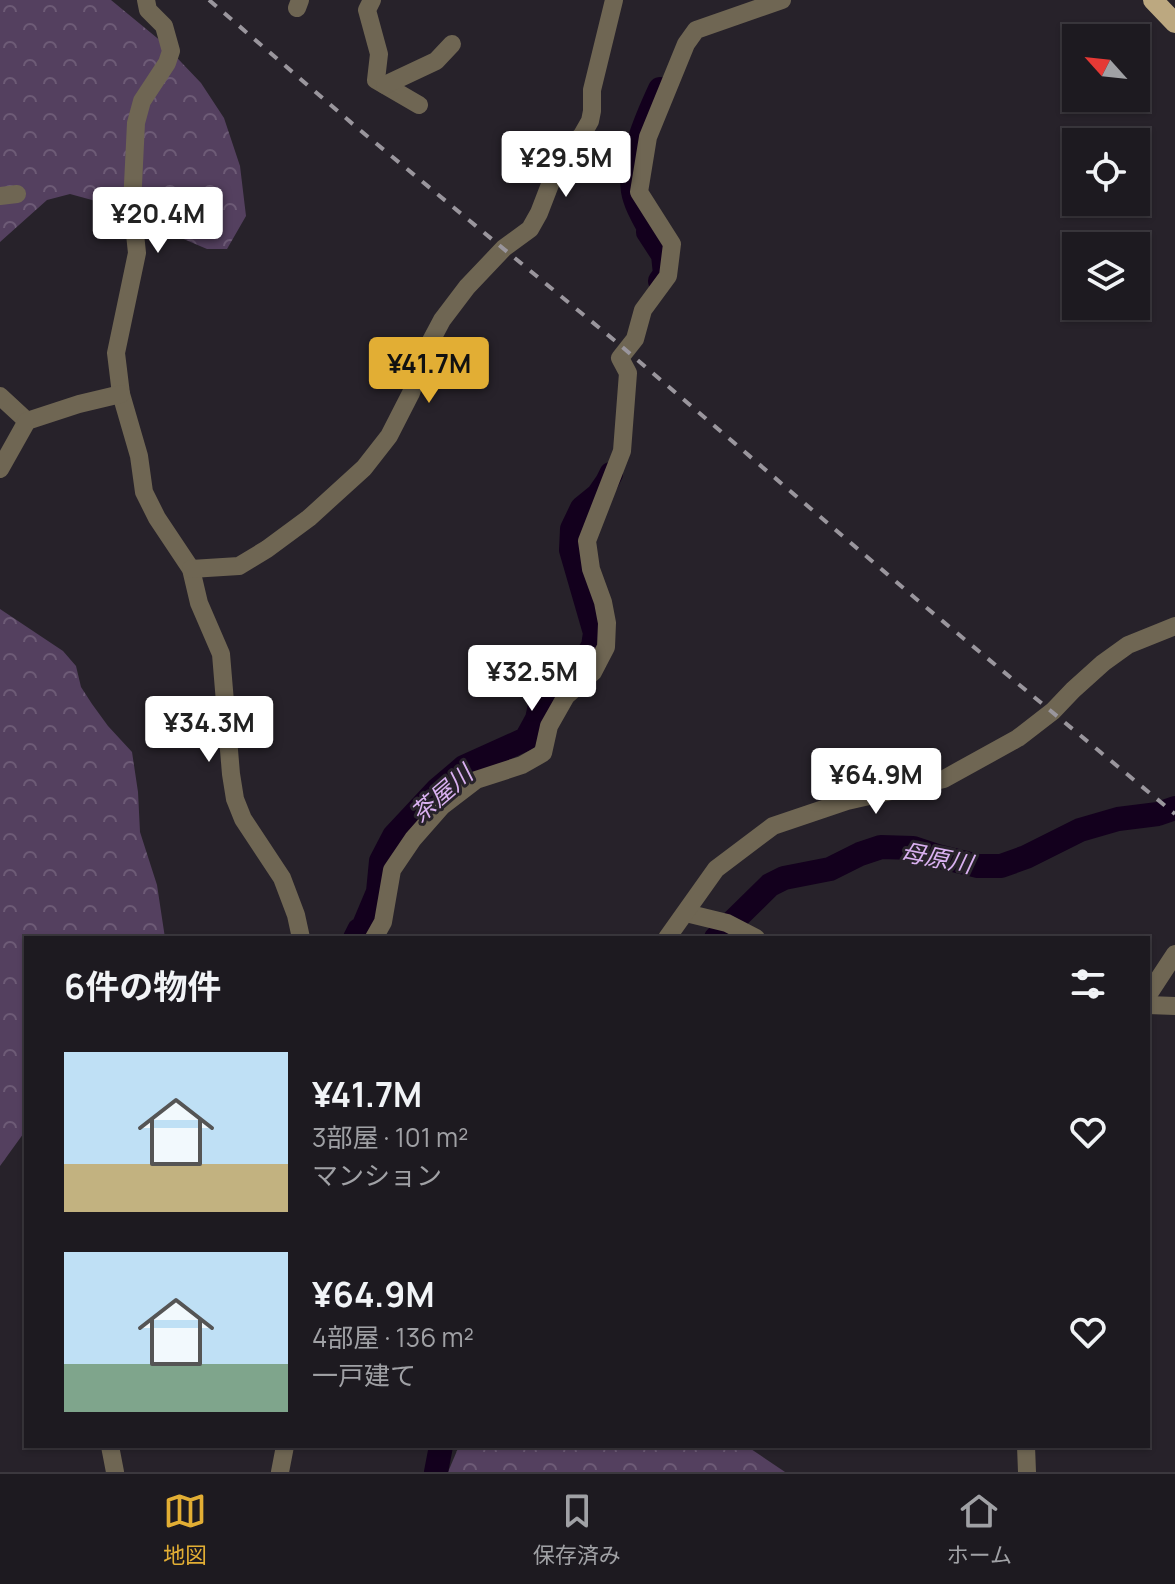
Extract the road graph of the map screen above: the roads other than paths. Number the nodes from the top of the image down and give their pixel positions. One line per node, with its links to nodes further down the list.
1 (146, 0): 10 (street)
2 (372, 0): 8 (street)
3 (614, 0): 14 (street)
4 (782, 0): 18 (street)
5 (1153, 0): 6 (main road)
6 (1175, 23)
7 (452, 44): 8 (street)
8 (385, 85): 9 (street)
9 (419, 105)
10 (121, 394): 12 (street); 14 (street)
11 (0, 396): 12 (street)
12 (27, 421): 13 (street)
13 (0, 469)
14 (191, 569): 17 (street)
15 (1175, 626): 16 (street)
16 (686, 913): 19 (street); 20 (street)
17 (301, 936)
18 (375, 936)
19 (669, 936)
20 (752, 936)
21 (1175, 954): 22 (street)
22 (1150, 992)
23 (1150, 1005): 24 (street)
24 (1175, 1006)
25 (110, 1448): 28 (street)
26 (285, 1448): 29 (street)
27 (1026, 1448): 30 (street)
28 (115, 1472)
29 (280, 1472)
30 (1027, 1472)

